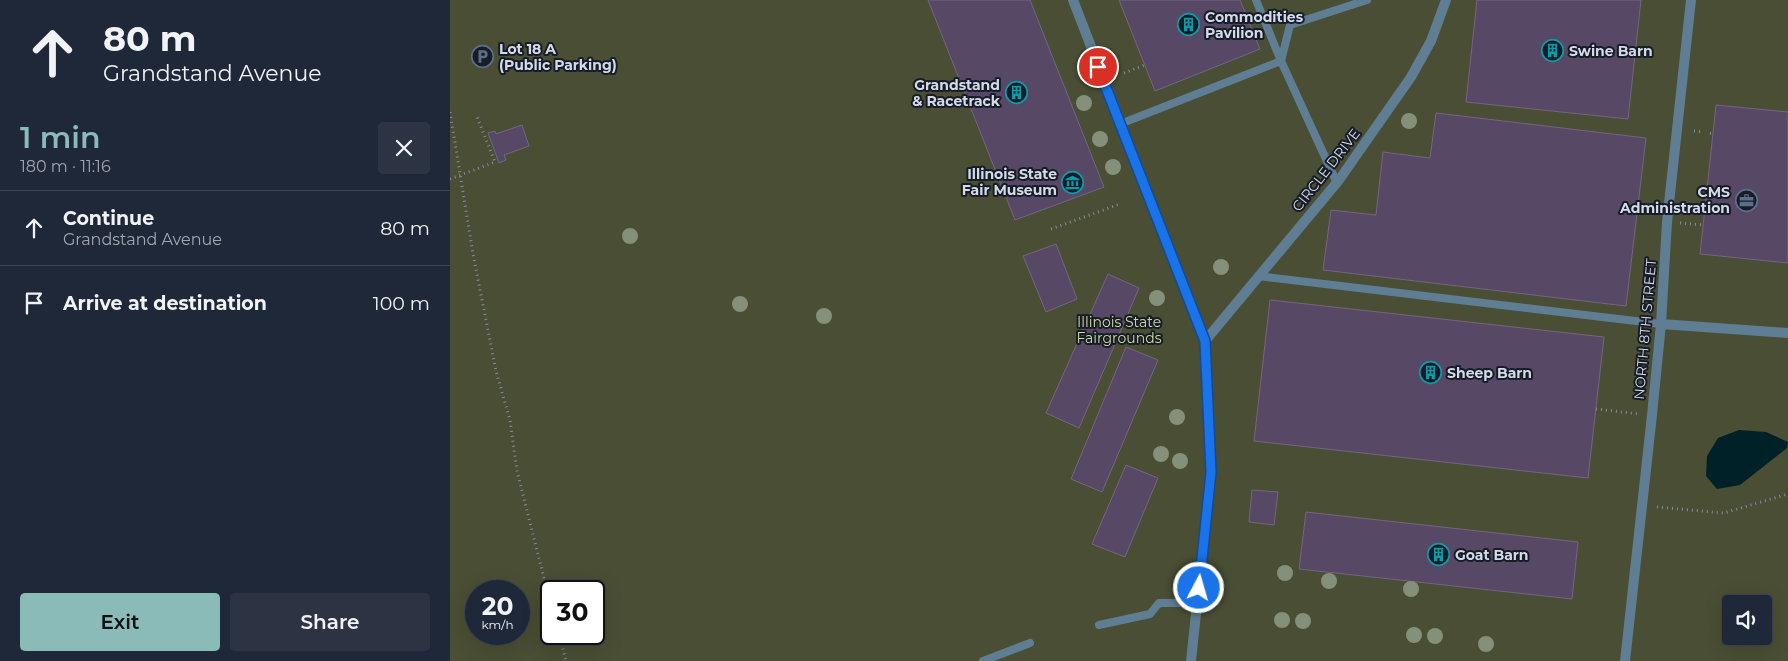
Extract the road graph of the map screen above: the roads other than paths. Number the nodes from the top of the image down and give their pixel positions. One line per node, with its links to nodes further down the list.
1 (1073, 0): 7 (street)
2 (1256, 0): 6 (lane)
3 (1367, 0): 6 (lane)
4 (1446, 0): 8 (street, CIRCLE DRIVE)
5 (1691, 0): 10 (street, NORTH 8TH STREET)
6 (1280, 61): 7 (lane); 8 (lane)
7 (1120, 124): 12 (street)
8 (1337, 182): 9 (street, CIRCLE DRIVE)
9 (1258, 276): 10 (lane); 12 (street, CIRCLE DRIVE)
10 (1661, 324): 11 (street); 18 (street, NORTH 8TH STREET)
11 (1788, 334)
12 (1205, 341): 13 (street)
13 (1197, 603): 14 (lane); 17 (street)
14 (1099, 625)
15 (1030, 643): 16 (lane)
16 (983, 661)
17 (1191, 661)
18 (1624, 661)

